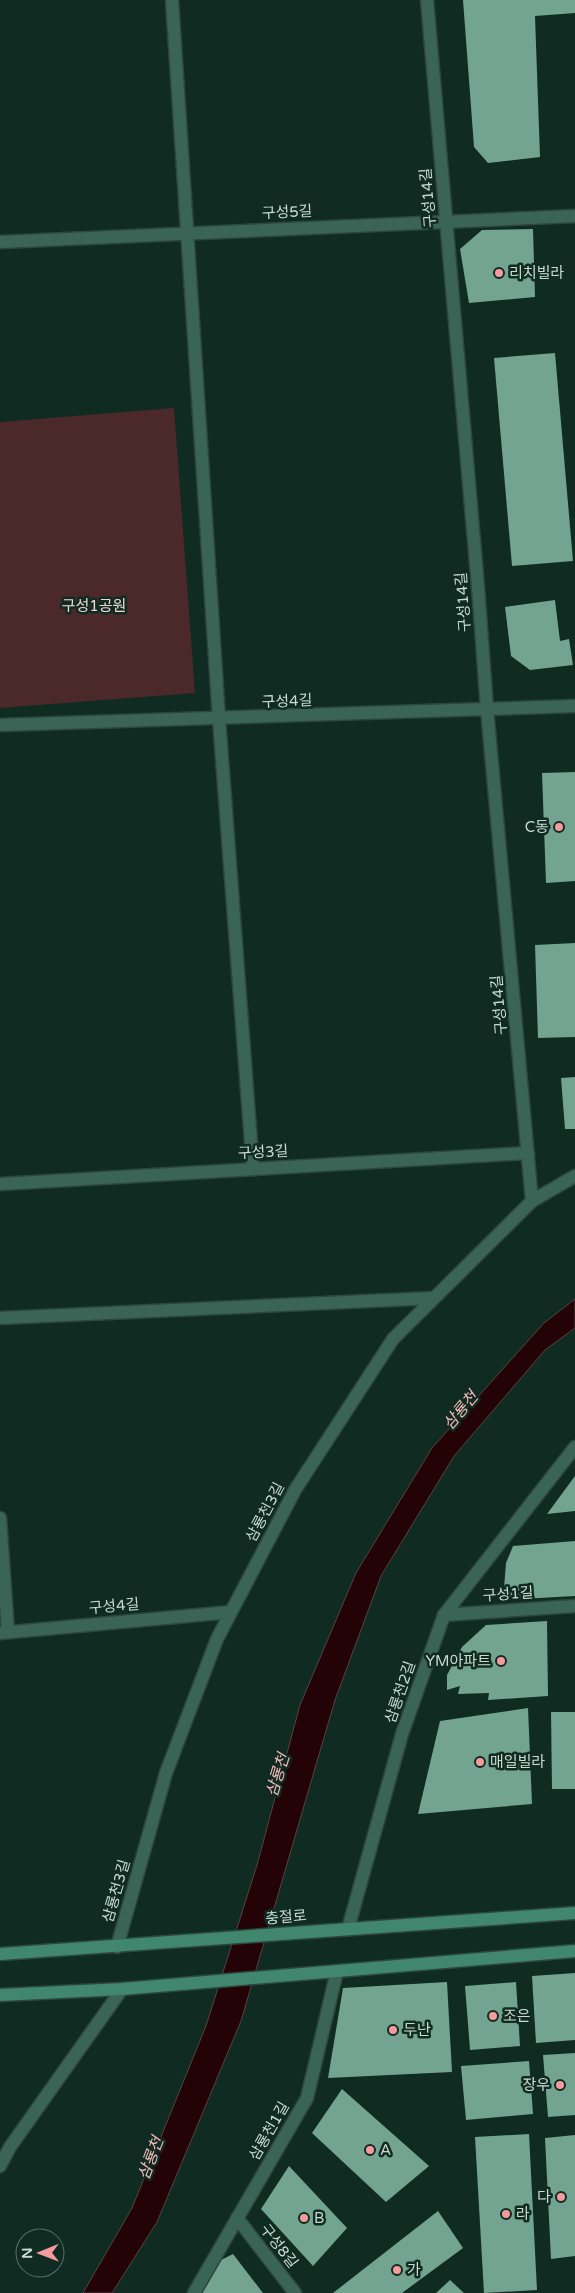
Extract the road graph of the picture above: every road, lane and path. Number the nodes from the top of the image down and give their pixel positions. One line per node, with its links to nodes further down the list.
1 (172, 0): 5 (street)
2 (427, 0): 4 (street, 구성14길)
3 (575, 216): 4 (street, 구성5길)
4 (446, 220): 5 (street, 구성5길); 8 (street, 구성14길)
5 (188, 233): 6 (street, 구성5길); 9 (street)
6 (0, 242)
7 (575, 706): 8 (street, 구성4길)
8 (486, 709): 9 (street, 구성4길); 11 (street, 구성14길)
9 (219, 719): 10 (street, 구성4길); 12 (street)
10 (0, 725)
11 (528, 1153): 12 (street, 구성3길); 15 (street, 구성14길)
12 (253, 1169): 14 (street, 구성3길)
13 (575, 1176): 15 (street, 삼룡천3길)
14 (0, 1184)
15 (532, 1201): 16 (street, 삼룡천3길)
16 (434, 1298): 17 (street); 21 (street, 삼룡천3길)
17 (0, 1318)
18 (575, 1447): 22 (street, 삼룡천2길)
19 (0, 1518): 23 (street)
20 (575, 1606): 22 (street, 구성1길)
21 (231, 1612): 23 (street, 구성4길); 26 (street, 삼룡천3길)
22 (444, 1615): 25 (street, 삼룡천2길)
23 (4, 1633)
24 (575, 1914): 25 (street, 충절로)
25 (348, 1929): 26 (street, 충절로)
26 (117, 1947): 28 (street, 충절로)
27 (575, 1950): 29 (street)
28 (0, 1954)
29 (337, 1971): 30 (street); 33 (street, 삼룡천1길)
30 (122, 1988): 31 (street); 32 (street)
31 (0, 1995)
32 (0, 2166)
33 (237, 2218): 34 (street, 삼룡천1길); 35 (street, 구성8길)
34 (194, 2293)
35 (295, 2293)

